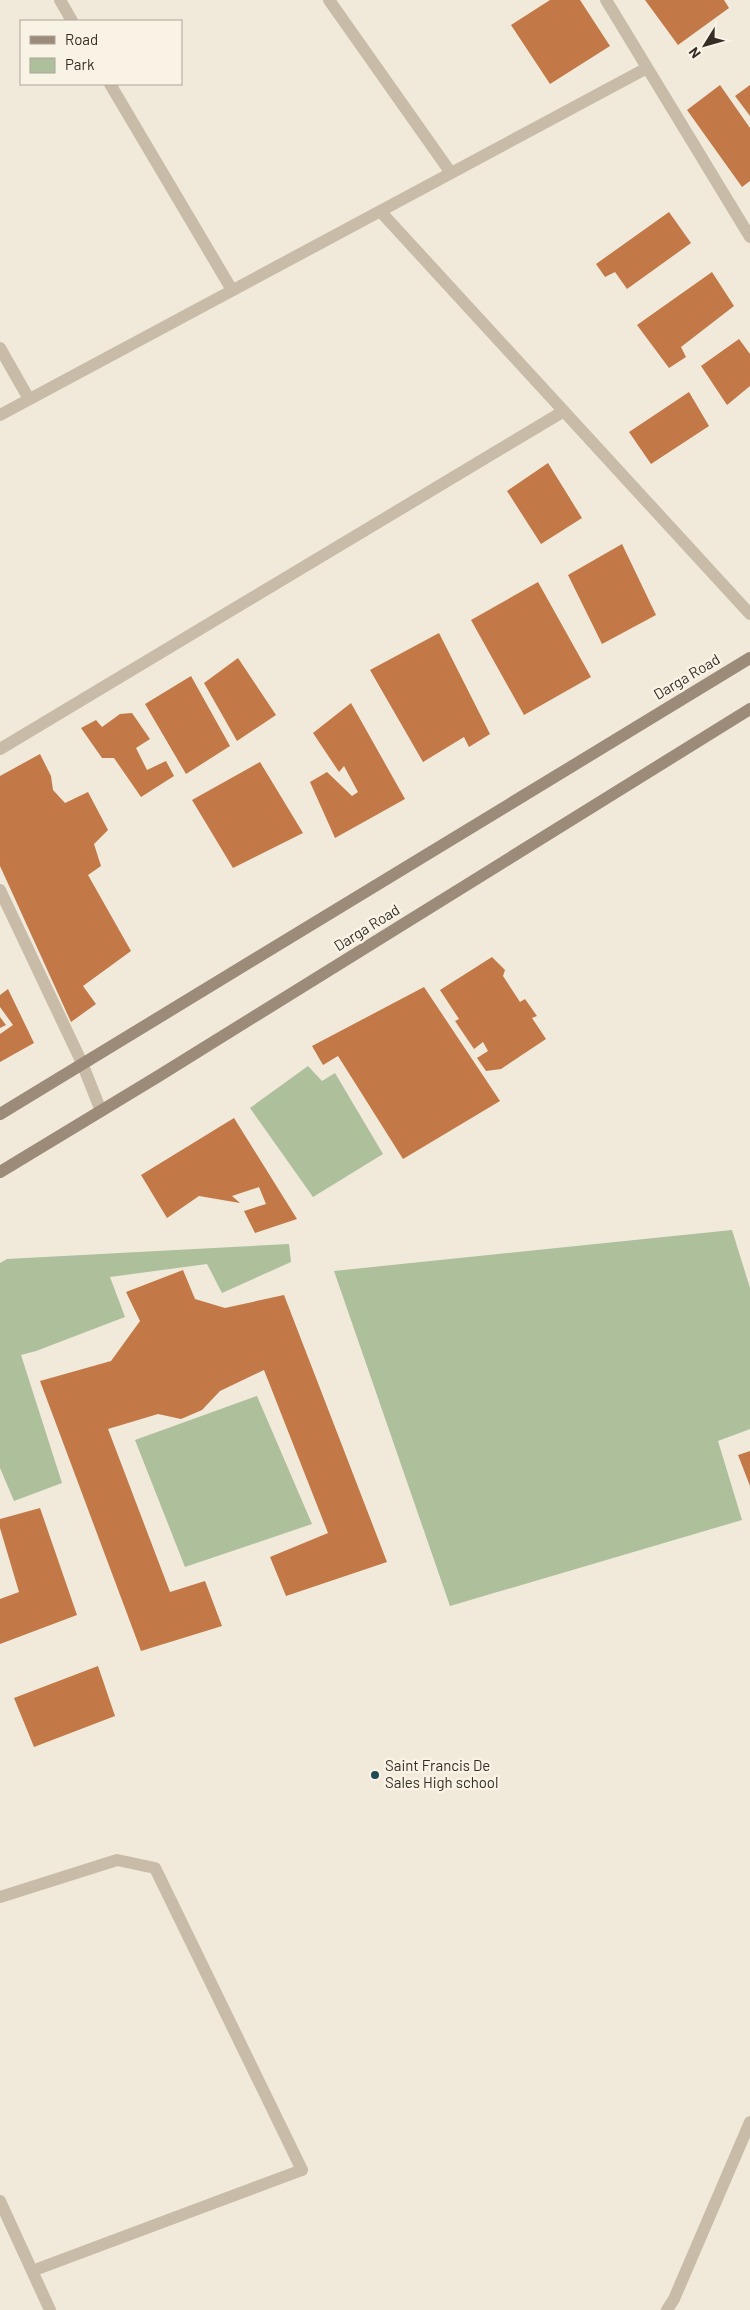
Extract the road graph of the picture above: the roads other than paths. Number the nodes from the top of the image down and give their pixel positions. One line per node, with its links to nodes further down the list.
1 (60, 0): 4 (street)
2 (329, 0): 7 (street)
3 (606, 0): 5 (street)
4 (71, 20)
5 (647, 68): 7 (street); 9 (street)
6 (111, 85): 10 (street)
7 (451, 173): 8 (street)
8 (380, 211): 10 (street); 13 (street)
9 (748, 229)
10 (232, 290): 12 (street)
11 (0, 348): 12 (street)
12 (29, 399): 14 (street)
13 (564, 411): 15 (street); 18 (street)
14 (0, 415)
15 (750, 614)
16 (750, 658): 20 (main road, Darga Road)
17 (750, 709): 21 (main road, Darga Road)
18 (0, 749)
19 (0, 890): 20 (street)
20 (82, 1063): 21 (street); 22 (main road, Darga Road)
21 (101, 1111): 23 (main road, Darga Road)
22 (0, 1114)
23 (0, 1172)
24 (0, 1898): 27 (street)
25 (750, 2122): 29 (street)
26 (0, 2201): 27 (street)
27 (32, 2271): 28 (street)
28 (50, 2310)
29 (667, 2310)

